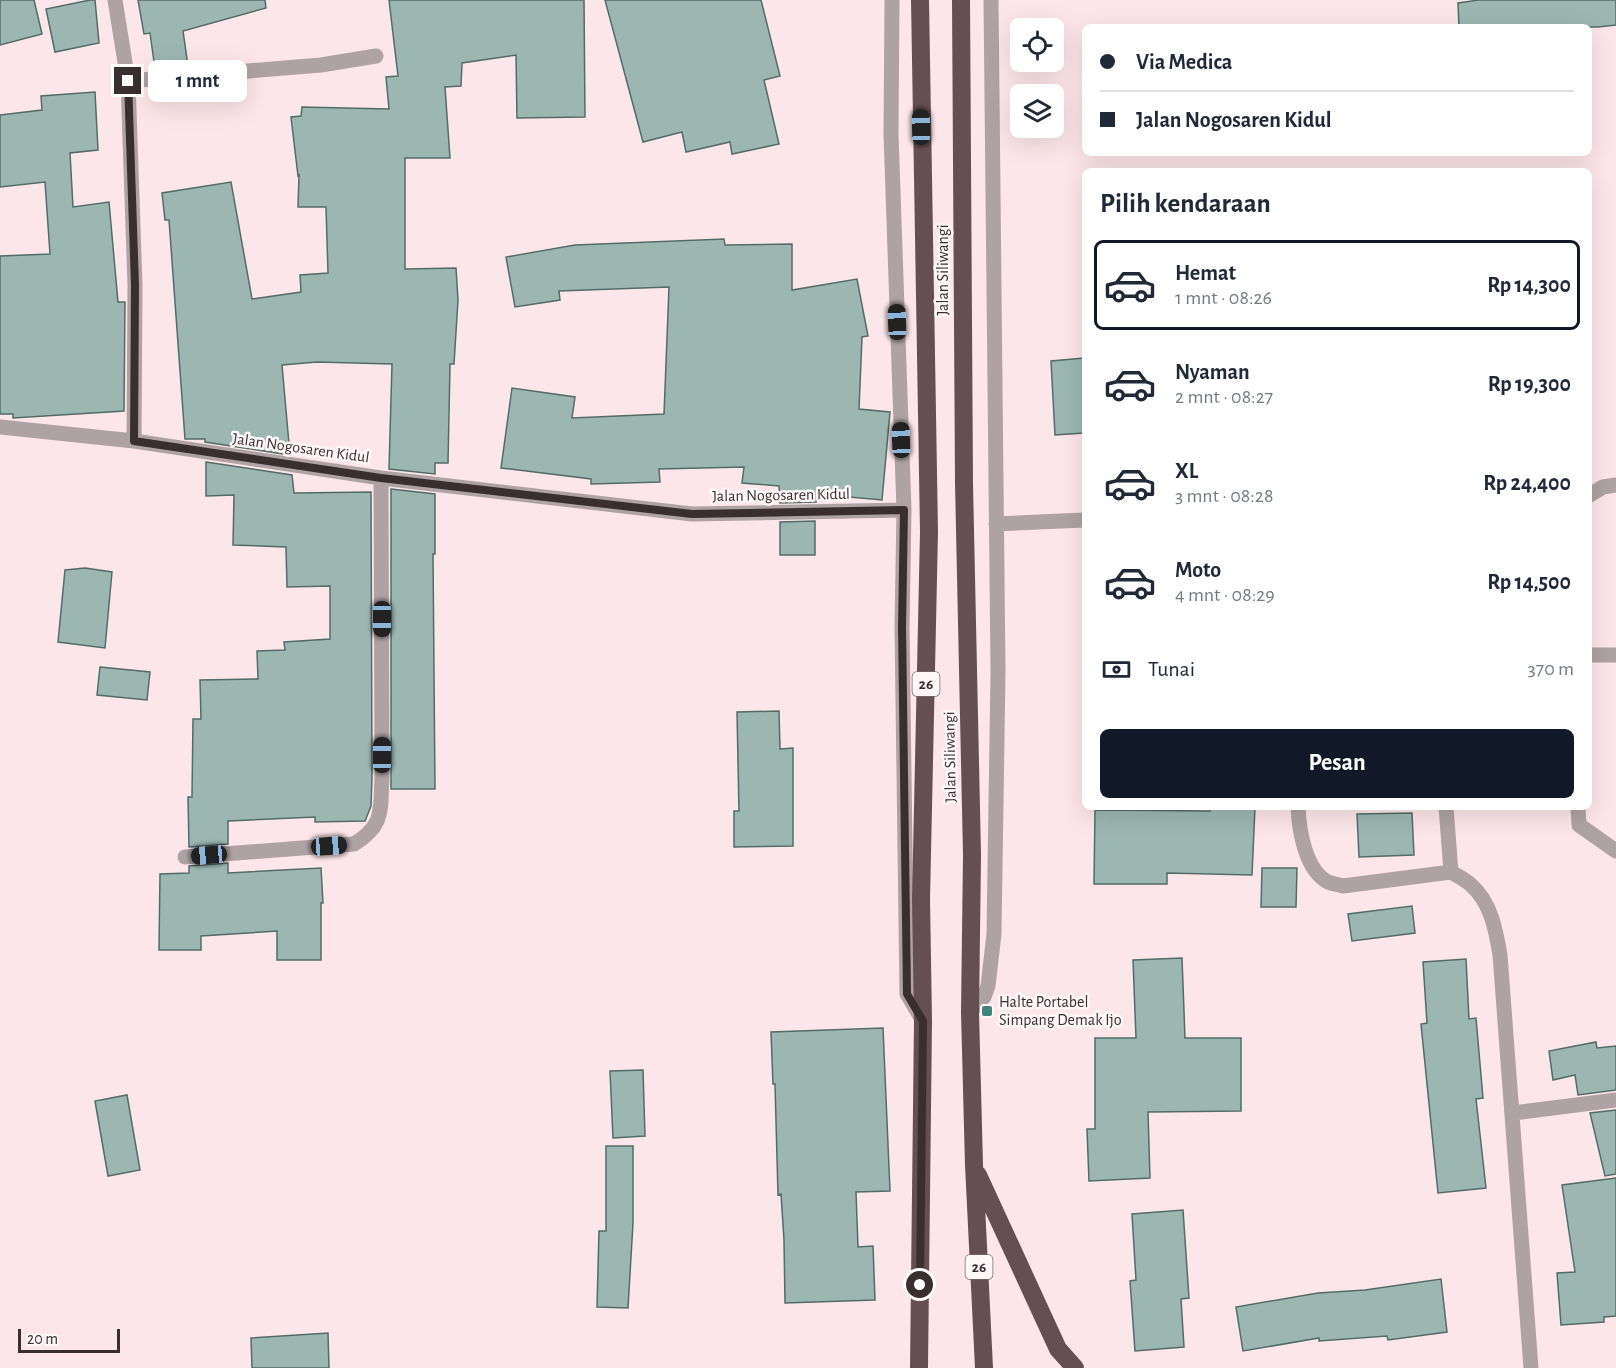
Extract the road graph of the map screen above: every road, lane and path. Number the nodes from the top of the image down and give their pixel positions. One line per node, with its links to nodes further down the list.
1 (116, 0): 7 (street)
2 (892, 0): 13 (street)
3 (920, 0): 25 (highway, Jalan Siliwangi / 26)
4 (961, 0): 24 (highway, Jalan Siliwangi / 26)
5 (991, 0): 15 (street)
6 (376, 56): 7 (street)
7 (128, 81): 9 (street)
8 (0, 428): 9 (street, Jalan Nogosaren Kidul)
9 (134, 441): 10 (street, Jalan Nogosaren Kidul)
10 (381, 478): 13 (street, Jalan Nogosaren Kidul); 22 (street)
11 (1616, 485): 12 (street)
12 (1592, 494)
13 (904, 510): 25 (street)
14 (1082, 520): 15 (street)
15 (996, 524): 24 (street)
16 (1592, 655): 17 (street)
17 (1616, 655)
18 (1298, 810): 23 (street)
19 (1446, 810): 23 (street)
20 (1578, 810): 21 (street)
21 (1616, 851)
22 (185, 857)
23 (1451, 872): 27 (street)
24 (970, 1012): 28 (highway, Jalan Siliwangi / 26)
25 (923, 1021): 29 (highway, Jalan Siliwangi / 26)
26 (1616, 1100): 27 (street)
27 (1513, 1113): 32 (street)
28 (974, 1166): 30 (highway, Jalan Siliwangi / 26); 31 (highway)
29 (916, 1365)
30 (984, 1368)
31 (1075, 1368)
32 (1531, 1368)

